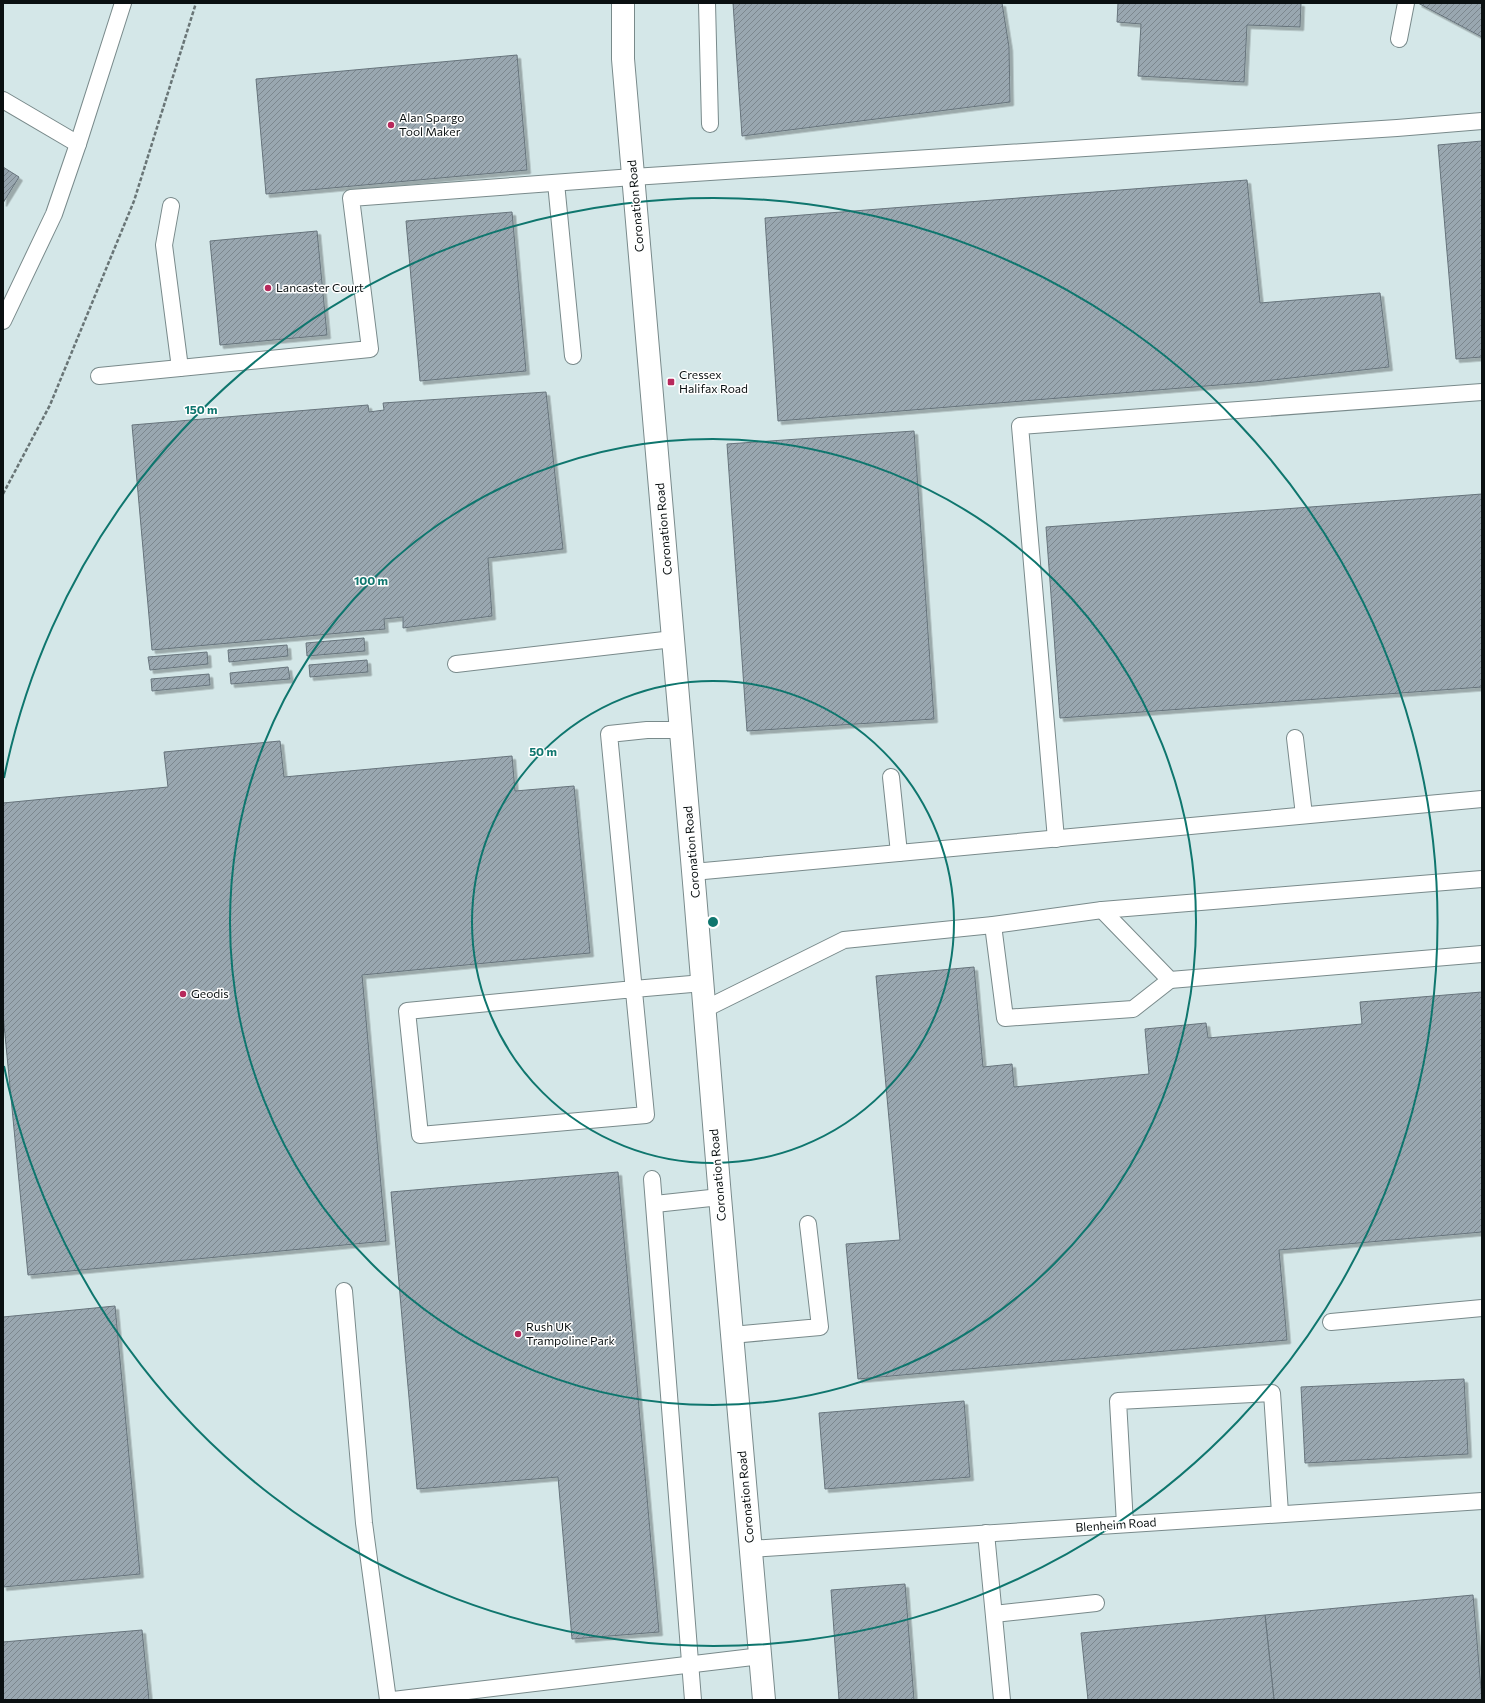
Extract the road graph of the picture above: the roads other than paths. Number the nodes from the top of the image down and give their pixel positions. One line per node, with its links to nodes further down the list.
1 (123, 3): 9 (lane)
2 (623, 3): 10 (street, Coronation Road)
3 (707, 3): 8 (lane)
4 (1406, 3): 5 (lane)
5 (1399, 38)
6 (3, 100): 9 (lane)
7 (1482, 121): 10 (lane)
8 (710, 124)
9 (78, 144): 13 (lane)
10 (633, 177): 11 (lane); 18 (street, Coronation Road)
11 (556, 183): 14 (lane); 15 (lane)
12 (171, 206): 15 (lane)
13 (3, 321)
14 (573, 356)
15 (180, 368): 16 (lane)
16 (99, 376)
17 (1482, 392): 25 (lane)
18 (673, 639): 19 (lane); 20 (street, Coronation Road)
19 (456, 664)
20 (681, 730): 27 (street, Coronation Road); 34 (lane)
21 (1294, 738): 24 (lane)
22 (891, 776): 26 (lane)
23 (1482, 798): 24 (lane)
24 (1304, 815): 25 (lane)
25 (1056, 838): 26 (lane)
26 (899, 853): 27 (lane)
27 (693, 872): 33 (street, Coronation Road)
28 (1482, 879): 29 (lane)
29 (1102, 910): 30 (lane); 32 (lane)
30 (993, 925): 32 (lane); 35 (lane)
31 (1482, 954): 32 (lane)
32 (1170, 980)
33 (703, 983): 34 (lane); 35 (street, Coronation Road)
34 (634, 989): 34 (lane)
35 (705, 1009): 37 (street, Coronation Road)
36 (652, 1179): 38 (lane)
37 (720, 1197): 38 (lane); 43 (street, Coronation Road)
38 (655, 1204): 52 (lane)
39 (808, 1224): 43 (lane)
40 (344, 1290): 53 (lane)
41 (1482, 1308): 42 (lane)
42 (1331, 1322)
43 (732, 1335): 48 (street, Coronation Road)
44 (1482, 1501): 45 (lane, Blenheim Road)
45 (1280, 1513): 46 (lane, Blenheim Road); 46 (lane)
46 (1125, 1524): 47 (lane, Blenheim Road)
47 (986, 1533): 48 (lane, Blenheim Road); 50 (lane)
48 (750, 1549): 51 (street, Coronation Road)
49 (1096, 1603): 50 (lane)
50 (994, 1614): 57 (lane)
51 (761, 1656): 52 (lane); 56 (street, Coronation Road)
52 (691, 1664): 54 (lane); 55 (lane)
53 (388, 1700)
54 (393, 1700)
55 (693, 1700)
56 (764, 1700)
57 (1002, 1700)

